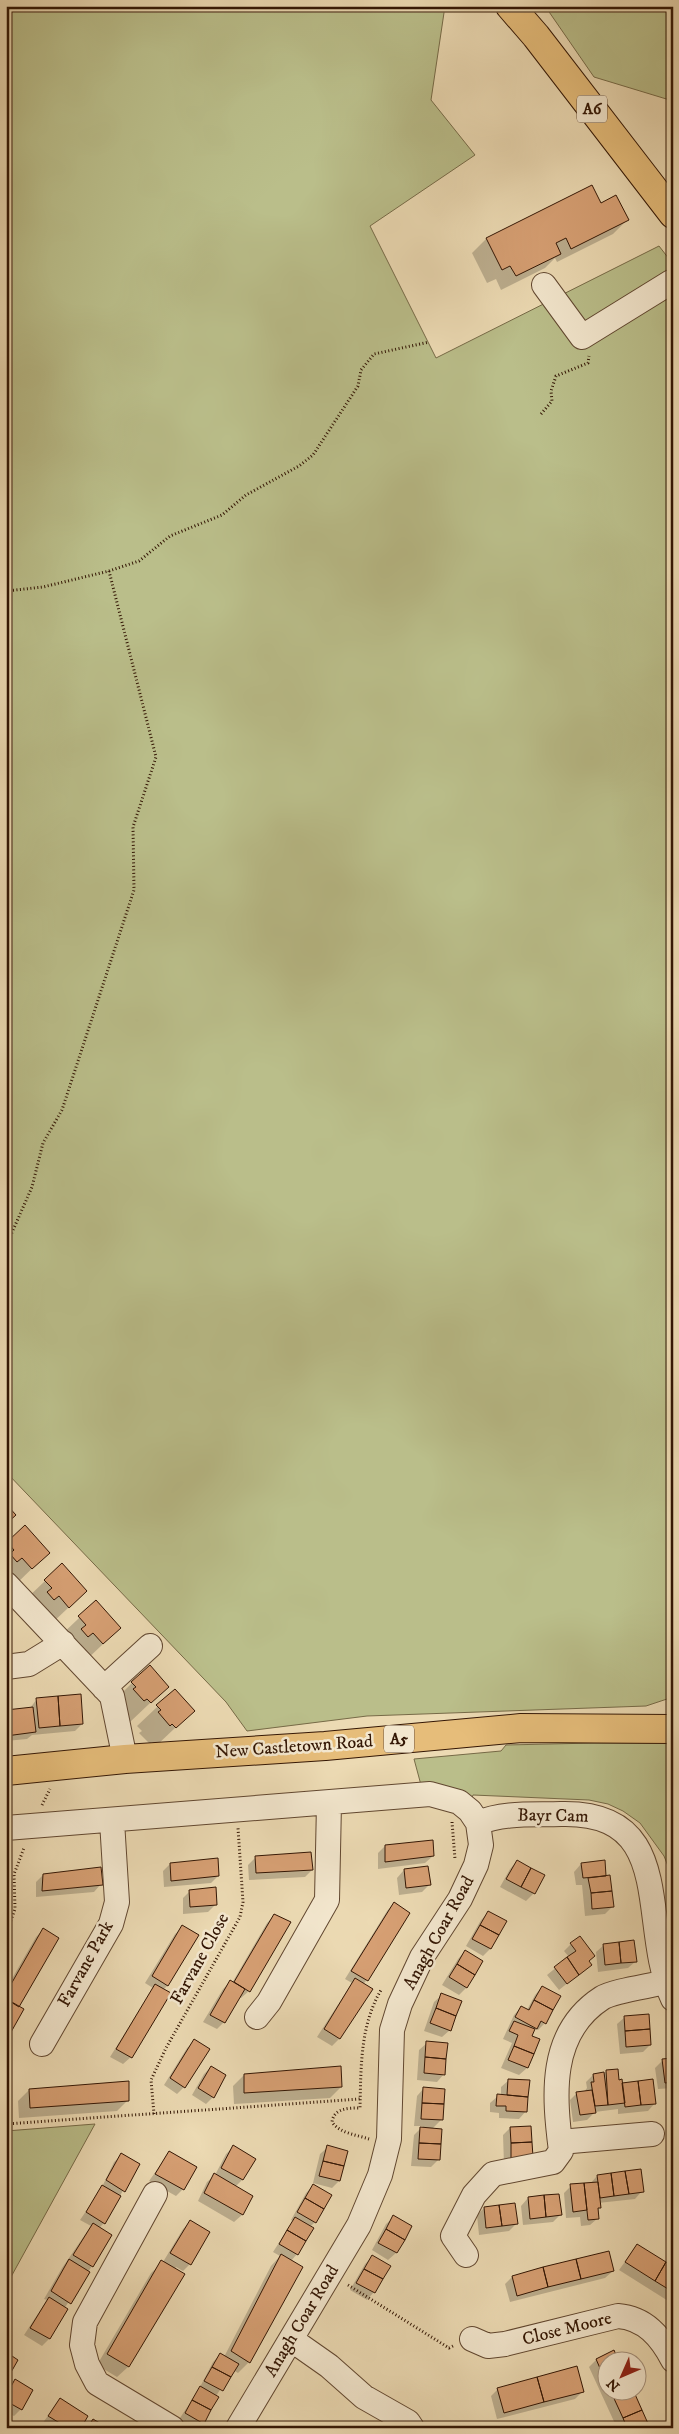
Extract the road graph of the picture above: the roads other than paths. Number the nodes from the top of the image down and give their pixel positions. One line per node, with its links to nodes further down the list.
1 (510, 6): 2 (highway, A6)
2 (673, 214)
3 (671, 282): 4 (street)
4 (544, 285)
5 (6, 1584): 6 (street)
6 (63, 1643): 8 (street); 9 (street)
7 (150, 1646): 9 (street)
8 (6, 1667)
9 (111, 1682): 11 (street)
10 (673, 1729): 11 (highway, New Castletown Road / A5)
11 (125, 1758): 12 (highway, New Castletown Road / A5)
12 (6, 1771)
13 (329, 1803): 14 (street); 15 (street); 18 (street)
14 (112, 1821): 16 (street); 19 (street, Farvane Park)
15 (478, 1823): 17 (street, Bayr Cam); 25 (street, Anagh Coar Road)
16 (6, 1828)
17 (669, 1991): 21 (street)
18 (269, 2011)
19 (42, 2044)
20 (652, 2134): 21 (street)
21 (560, 2142): 23 (street)
22 (156, 2194): 27 (street)
23 (466, 2254)
24 (472, 2338): 26 (street, Close Moore)
25 (292, 2340): 28 (street, Anagh Coar Road); 29 (street)
26 (673, 2360)
27 (172, 2428)
28 (238, 2428)
29 (412, 2428)

